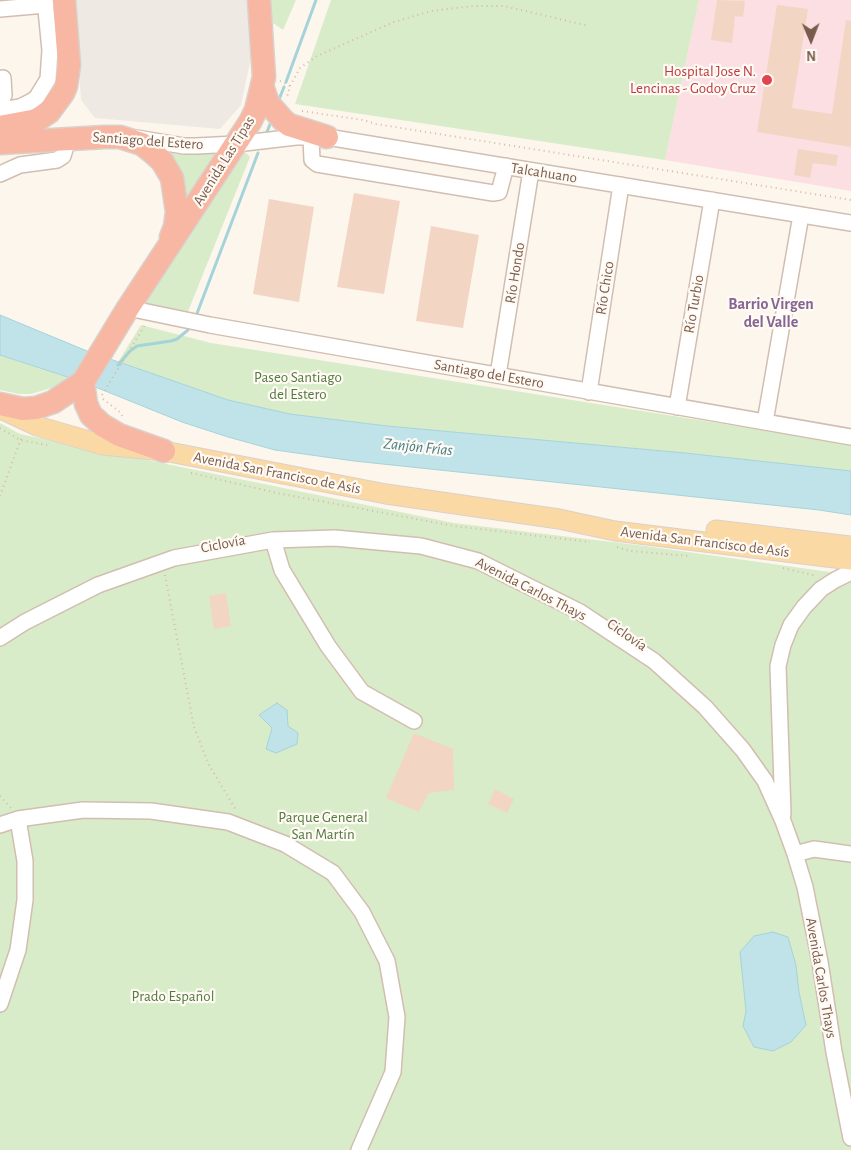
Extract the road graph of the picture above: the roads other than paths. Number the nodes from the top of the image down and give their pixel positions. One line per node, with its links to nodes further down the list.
1 (259, 0): 5 (highway, Avenida Las Tipas)
2 (52, 2): 3 (street); 7 (street); 8 (highway)
3 (0, 9)
4 (3, 78): 6 (street)
5 (269, 83): 10 (highway); 13 (highway, Avenida Las Tipas)
6 (0, 105)
7 (0, 110)
8 (0, 127)
9 (120, 137): 11 (highway, Santiago del Estero); 13 (street, Santiago del Estero); 21 (highway, Avenida Las Tipas)
10 (319, 137): 13 (street, Talcahuano); 14 (street, Talcahuano); 14 (street)
11 (64, 139): 12 (highway, Santiago del Estero); 16 (street)
12 (0, 143)
13 (236, 144): 21 (highway, Avenida Las Tipas)
14 (506, 166): 15 (street, Talcahuano)
15 (532, 171): 17 (street, Talcahuano); 23 (street, Río Hondo)
16 (0, 174)
17 (620, 185): 18 (street, Talcahuano); 25 (street, Río Chico)
18 (712, 200): 19 (street, Talcahuano); 27 (street, Río Turbio)
19 (802, 215): 20 (street, Talcahuano); 29 (street)
20 (851, 223)
21 (164, 254): 22 (highway, Avenida Las Tipas)
22 (128, 308): 23 (street, Santiago del Estero); 24 (highway, Avenida Las Tipas)
23 (498, 375): 25 (street, Santiago del Estero)
24 (93, 387): 26 (highway); 31 (highway)
25 (589, 392): 27 (street, Santiago del Estero)
26 (0, 404)
27 (677, 407): 29 (street, Santiago del Estero)
28 (0, 409): 31 (main road, Avenida San Francisco de Asís)
29 (765, 422): 30 (street, Santiago del Estero)
30 (851, 437)
31 (164, 451): 32 (main road, Avenida San Francisco de Asís)
32 (559, 519): 34 (main road, Avenida San Francisco de Asís); 35 (main road, Avenida San Francisco de Asís)
33 (273, 540): 37 (street, Avenida Carlos Thays); 38 (street); 39 (street, Avenida Carlos Thays)
34 (851, 546)
35 (851, 560)
36 (851, 572): 39 (street, Avenida Carlos Thays)
37 (0, 638)
38 (414, 721)
39 (783, 821): 43 (street, Avenida Carlos Thays)
40 (19, 822): 41 (street); 42 (street); 45 (street); 47 (street)
41 (0, 825)
42 (0, 833)
43 (796, 854): 44 (street); 46 (street, Avenida Carlos Thays)
44 (851, 854)
45 (0, 1004)
46 (851, 1138)
47 (359, 1150)

